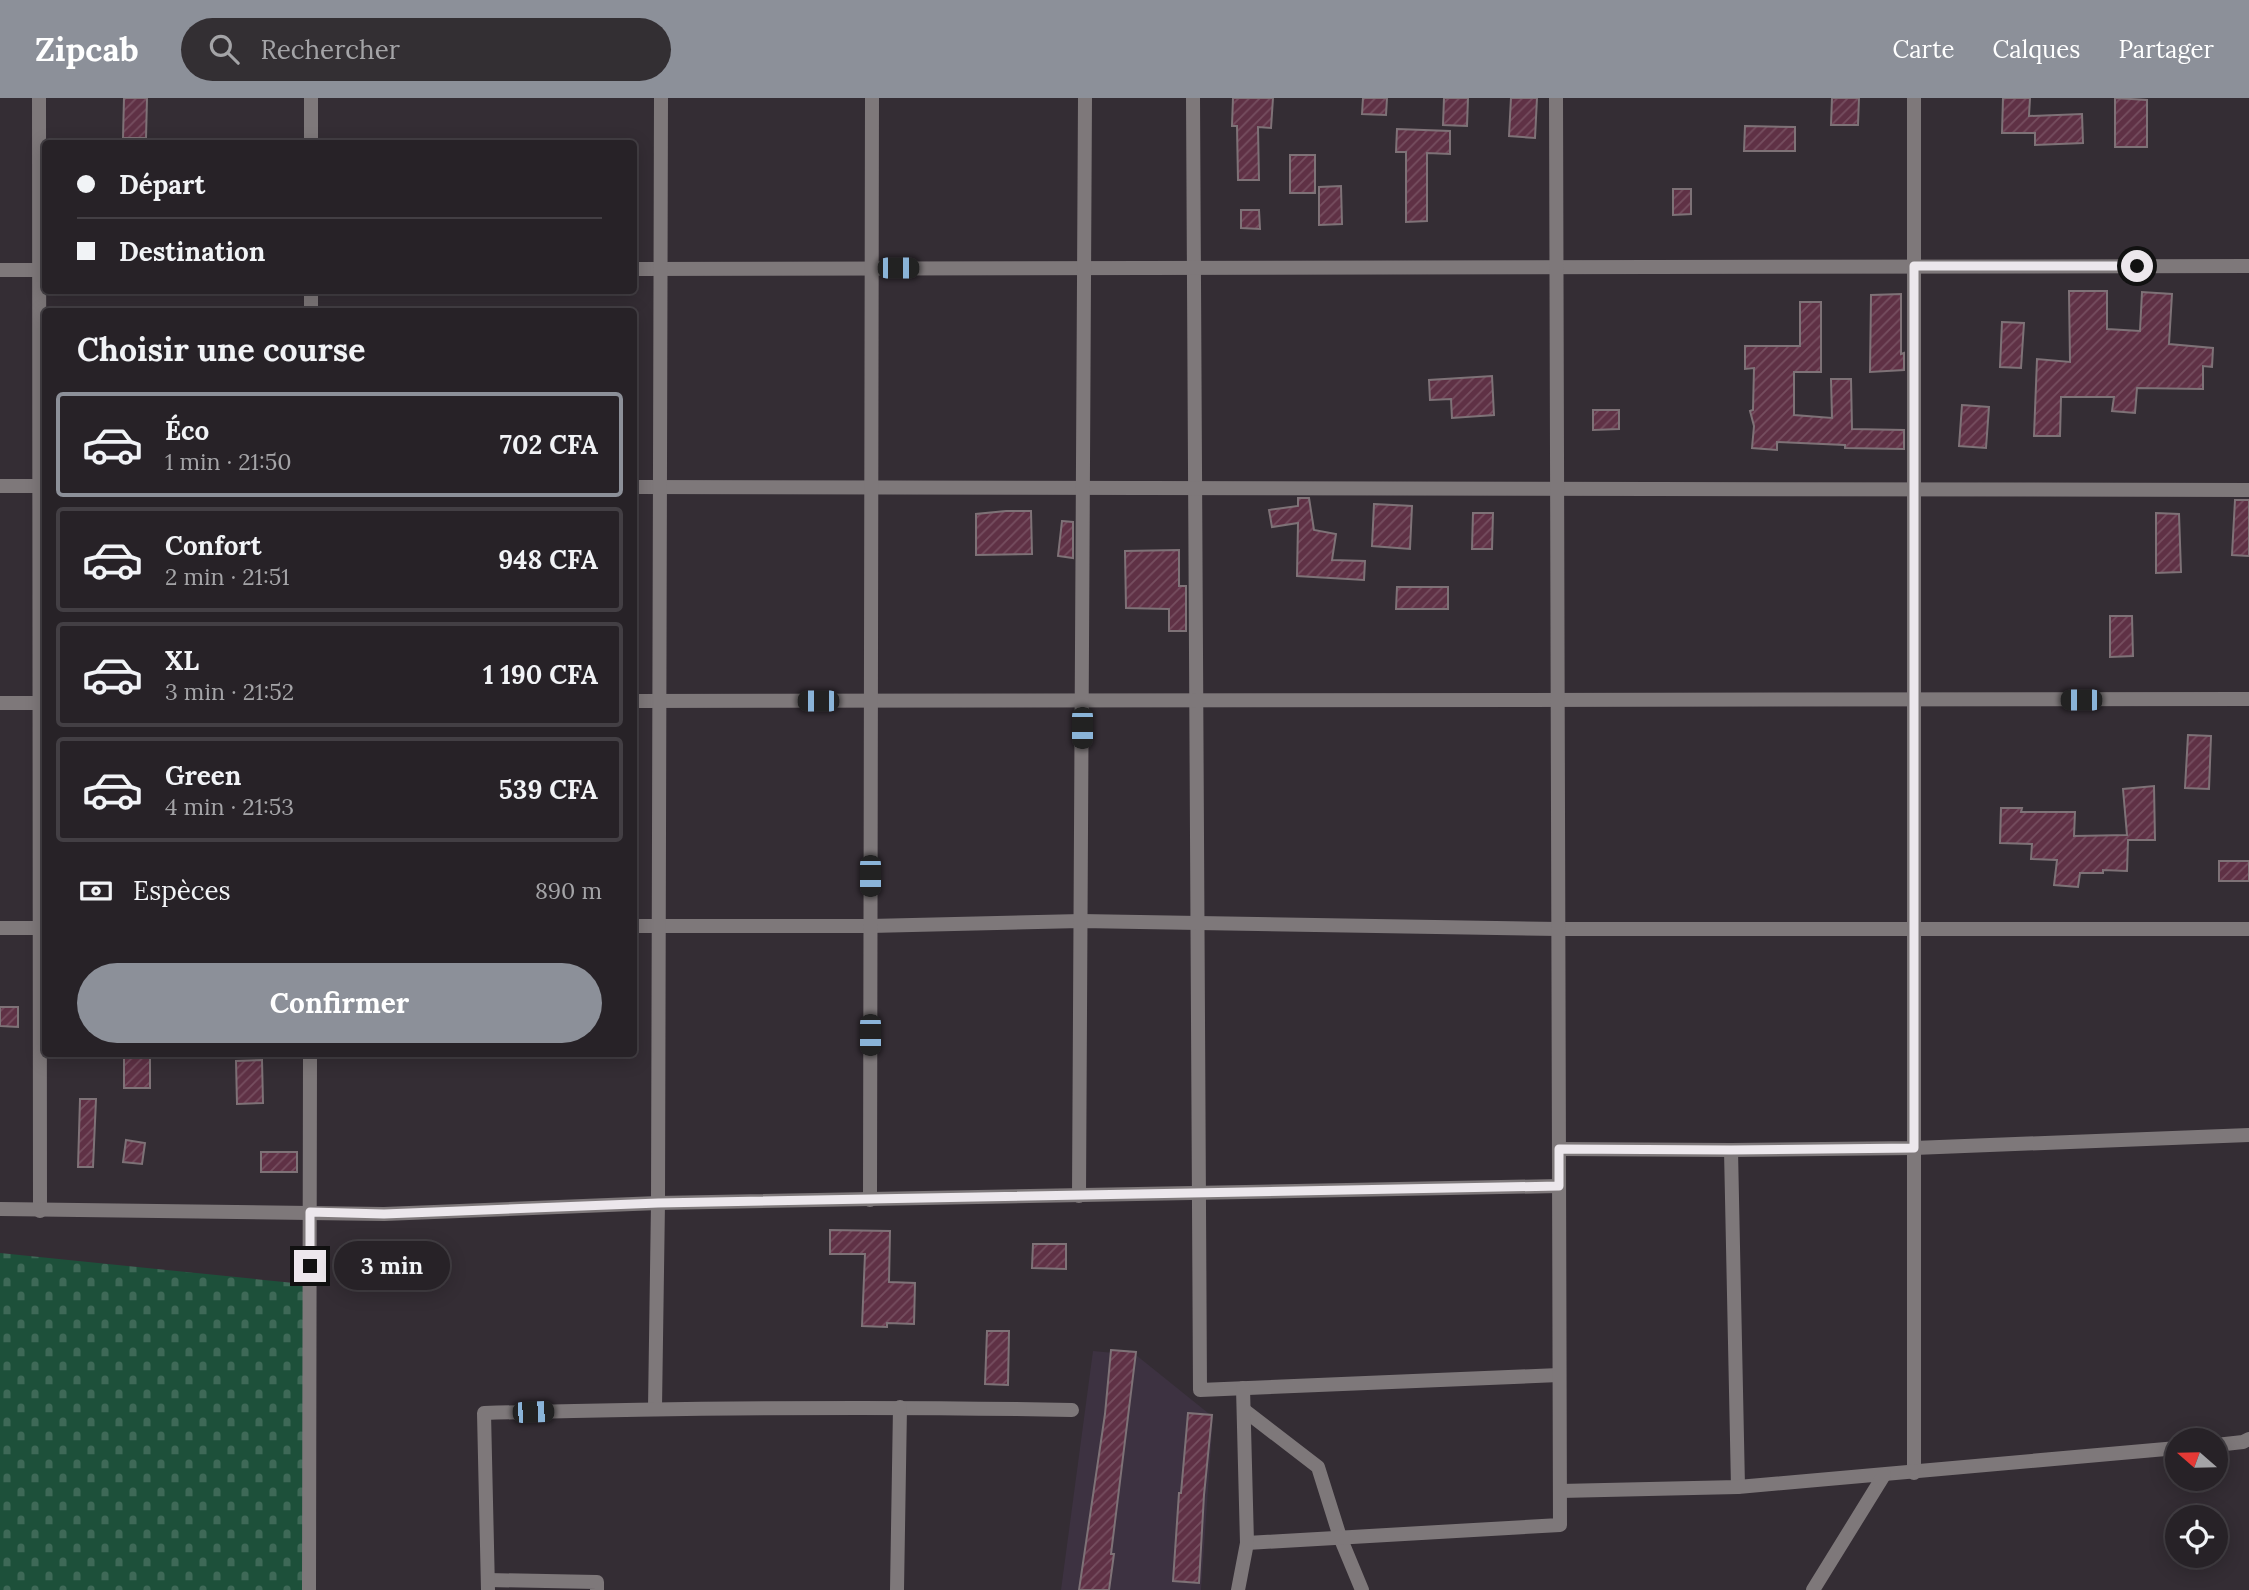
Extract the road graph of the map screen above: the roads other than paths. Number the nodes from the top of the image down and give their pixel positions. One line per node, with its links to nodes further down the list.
1 (39, 98): 19 (street)
2 (311, 98): 9 (street)
3 (661, 98): 17 (street)
4 (872, 98): 13 (street)
5 (1085, 98): 14 (street)
6 (1193, 98): 15 (street)
7 (1556, 98): 12 (street)
8 (1914, 98): 10 (street)
9 (311, 140)
10 (1914, 266): 11 (street); 12 (street); 28 (street)
11 (2249, 266)
12 (1557, 267): 15 (street); 27 (street)
13 (872, 268): 14 (street); 17 (street); 24 (street)
14 (1084, 268): 15 (street); 25 (street)
15 (1194, 268): 26 (street)
16 (637, 269): 17 (street)
17 (660, 269): 23 (street)
18 (0, 270): 19 (street)
19 (42, 270): 21 (street)
20 (0, 486): 21 (street)
21 (42, 486): 39 (street)
22 (637, 487): 23 (street)
23 (660, 487): 24 (street); 34 (street)
24 (871, 487): 25 (street); 35 (street)
25 (1083, 488): 26 (street); 36 (street)
26 (1195, 488): 27 (street); 37 (street)
27 (1557, 489): 28 (street); 31 (street)
28 (1914, 489): 29 (street); 32 (street)
29 (2249, 490)
30 (2249, 699): 32 (street)
31 (1558, 700): 32 (street); 37 (street); 47 (street)
32 (1914, 700): 48 (street)
33 (637, 701): 34 (street)
34 (659, 701): 35 (street); 43 (street)
35 (871, 701): 36 (street); 44 (street)
36 (1082, 701): 37 (street); 40 (street)
37 (1197, 701): 41 (street)
38 (0, 703): 39 (street)
39 (42, 703): 46 (street)
40 (1081, 921): 41 (street); 44 (street); 57 (street)
41 (1198, 924): 47 (street); 56 (street)
42 (637, 926): 43 (street)
43 (659, 926): 44 (street); 59 (street)
44 (870, 926): 58 (street)
45 (0, 928): 46 (street)
46 (42, 928): 61 (street)
47 (1559, 929): 48 (street); 53 (street)
48 (1914, 929): 49 (street); 52 (street)
49 (2249, 929)
50 (310, 1057): 62 (street)
51 (2249, 1135): 52 (street)
52 (1914, 1148): 54 (street); 72 (street)
53 (1559, 1149): 54 (street); 55 (street)
54 (1731, 1150): 74 (street)
55 (1559, 1186): 56 (street); 63 (street)
56 (1199, 1193): 57 (street); 64 (street)
57 (1079, 1196): 58 (street)
58 (870, 1200): 59 (street)
59 (658, 1203): 62 (street); 66 (street)
60 (0, 1209): 61 (street)
61 (40, 1210): 62 (street)
62 (310, 1212): 79 (street)
63 (1559, 1375): 64 (street); 75 (street)
64 (1243, 1388): 68 (street)
65 (900, 1406): 66 (street); 67 (street); 81 (street)
66 (655, 1408): 78 (street)
67 (1072, 1410)
68 (1244, 1410): 76 (street); 77 (street)
69 (2249, 1439): 70 (street)
70 (2228, 1444)
71 (2165, 1449): 72 (street)
72 (1914, 1473): 73 (street)
73 (1884, 1475): 74 (street); 84 (street)
74 (1738, 1487): 75 (street)
75 (1560, 1491): 76 (street)
76 (1340, 1537): 77 (street); 83 (street)
77 (1247, 1543): 82 (street)
78 (488, 1585): 80 (street)
79 (309, 1590)
80 (597, 1590)
81 (897, 1590)
82 (1238, 1590)
83 (1362, 1590)
84 (1813, 1590)

